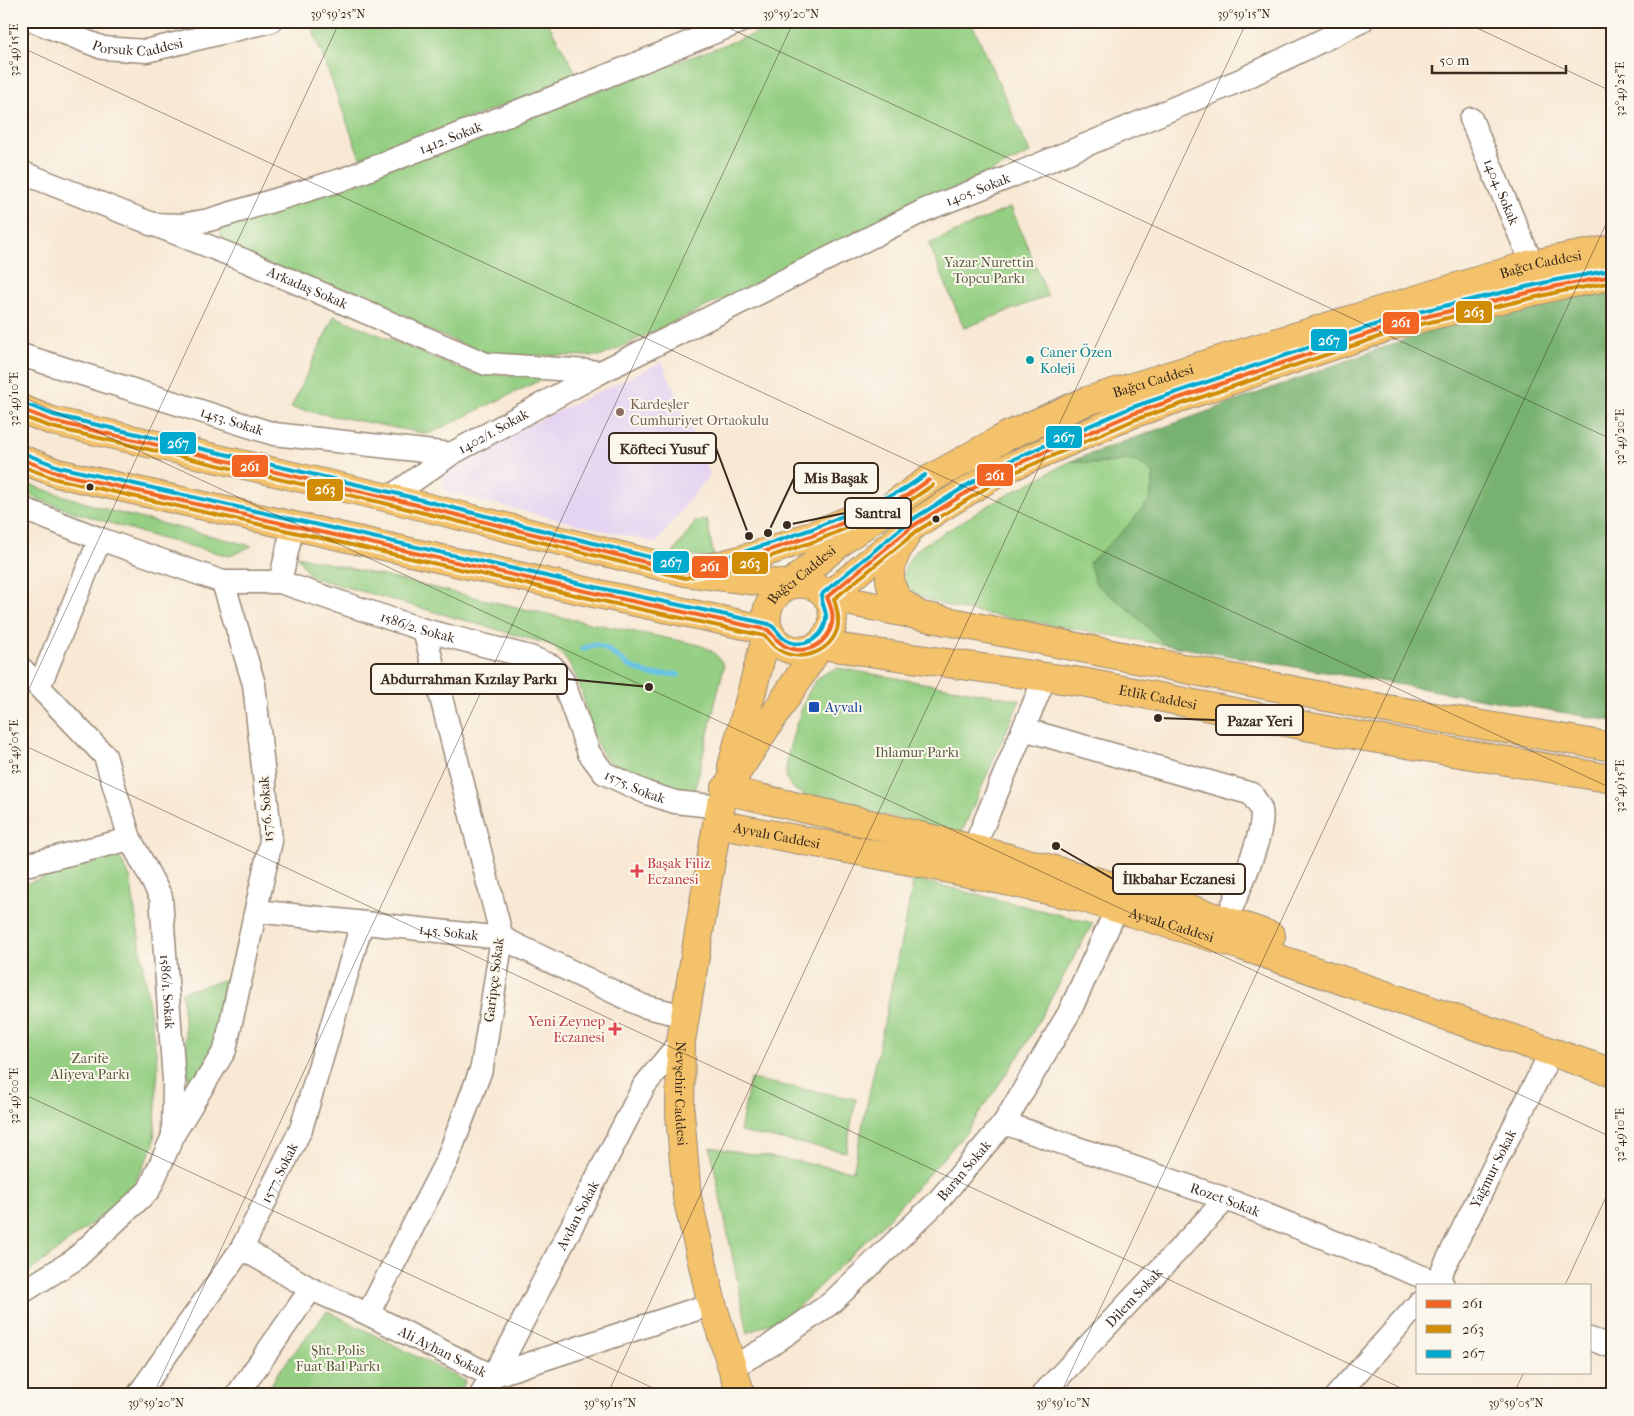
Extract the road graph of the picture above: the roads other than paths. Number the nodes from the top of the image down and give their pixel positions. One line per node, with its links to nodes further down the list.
1 (34, 21): 2 (street, Porsuk Caddesi)
2 (271, 21)
3 (742, 21): 7 (street, 1412. Sokak)
4 (1362, 21): 12 (street, 1405. Sokak)
5 (1471, 119): 9 (street, 1404. Sokak)
6 (21, 172): 7 (street, Arkadaş Sokak)
7 (150, 224): 12 (street, Arkadaş Sokak)
8 (1613, 249): 9 (main road, Bağcı Caddesi)
9 (1532, 264): 16 (main road, Bağcı Caddesi)
10 (1613, 276): 20 (main road, Bağcı Caddesi)
11 (21, 354): 14 (street, 1453. Sokak)
12 (601, 372): 14 (street, 1402/1. Sokak)
13 (21, 409): 17 (main road)
14 (451, 454): 17 (street, 1402/1. Sokak)
15 (21, 459): 19 (main road)
16 (906, 496): 22 (main road); 25 (main road, Bağcı Caddesi)
17 (389, 498): 22 (main road)
18 (21, 508): 21 (street)
19 (293, 525): 24 (street); 29 (main road)
20 (913, 526): 26 (main road, Bağcı Caddesi); 27 (main road)
21 (100, 539): 23 (street); 34 (street)
22 (685, 572): 25 (main road)
23 (223, 582): 24 (street); 43 (street, 1576. Sokak)
24 (280, 582): 28 (street, 1586/2. Sokak)
25 (789, 585): 26 (main road); 29 (main road, Bağcı Caddesi)
26 (827, 597): 27 (main road); 30 (main road)
27 (918, 615): 36 (main road)
28 (424, 630): 32 (street, 1586/2. Sokak); 46 (street, Garipçe Sokak)
29 (768, 630): 30 (main road); 38 (main road, Nevşehir Caddesi)
30 (820, 644): 33 (main road, Etlik Caddesi); 38 (main road, Nevşehir Caddesi)
31 (21, 668): 34 (street, 1586/1. Sokak)
32 (555, 669): 38 (street, 1575. Sokak)
33 (1045, 677): 35 (street); 37 (main road, Etlik Caddesi)
34 (39, 687): 39 (street, 1586/1. Sokak)
35 (1023, 730): 40 (street); 44 (street)
36 (1613, 747)
37 (1613, 779)
38 (721, 807): 40 (main road, Ayvalı Caddesi); 42 (main road, Ayvalı Caddesi); 47 (main road, Nevşehir Caddesi)
39 (130, 838): 41 (street); 52 (street, 1586/1. Sokak)
40 (973, 850): 44 (main road, Ayvalı Caddesi)
41 (21, 866)
42 (1118, 908): 48 (main road, Ayvalı Caddesi); 51 (street, Baran Sokak)
43 (256, 911): 45 (street, 145. Sokak); 52 (street, 1576. Sokak)
44 (1226, 921): 49 (main road, Ayvalı Caddesi)
45 (362, 922): 46 (street, 145. Sokak); 54 (street, 1577. Sokak)
46 (502, 938): 47 (street, 145. Sokak); 60 (street, Garipçe Sokak)
47 (683, 1029): 58 (main road, Nevşehir Caddesi); 64 (street, Avdan Sokak)
48 (1552, 1052): 50 (main road, Ayvalı Caddesi); 55 (street, Yağmur Sokak)
49 (1613, 1055)
50 (1613, 1073)
51 (1004, 1123): 53 (street, Rozet Sokak); 63 (street, Baran Sokak)
52 (172, 1136): 57 (street, 1586/1. Sokak)
53 (1226, 1199): 55 (street, Rozet Sokak); 65 (street, Dilem Sokak)
54 (242, 1248): 56 (street, Ali Ayhan Sokak); 66 (street, 1577. Sokak)
55 (1438, 1284)
56 (311, 1289): 60 (street, Ali Ayhan Sokak); 67 (street)
57 (21, 1293)
58 (712, 1304): 63 (main road, Nevşehir Caddesi); 64 (street, Ali Ayhan Sokak)
59 (1416, 1306): 70 (street)
60 (368, 1314): 64 (street, Ali Ayhan Sokak)
61 (1592, 1340): 62 (street)
62 (1613, 1347)
63 (732, 1367): 69 (main road, Nevşehir Caddesi)
64 (492, 1376): 68 (street, Avdan Sokak)
65 (1044, 1394)
66 (138, 1395)
67 (237, 1395)
68 (481, 1395)
69 (741, 1395)
70 (1337, 1395)

